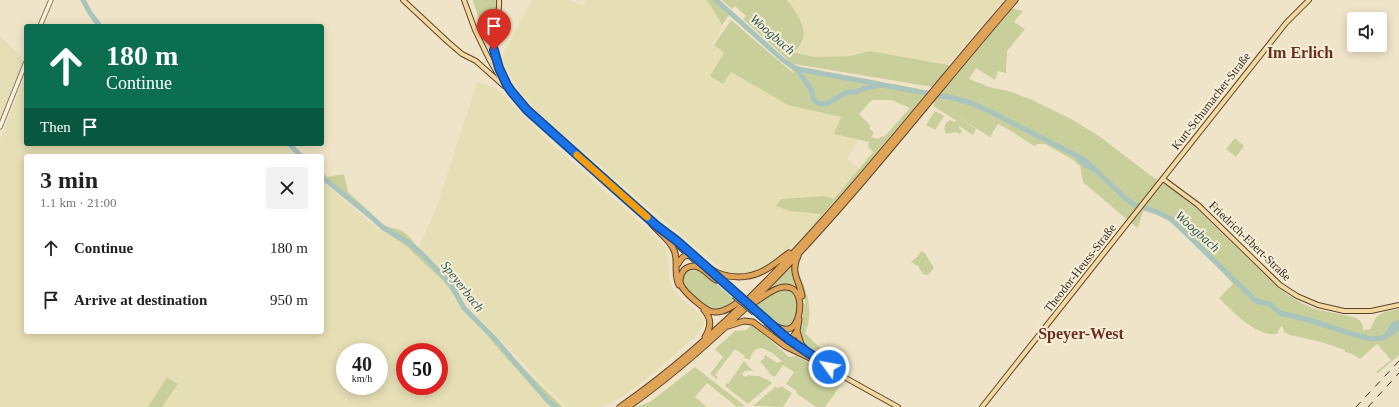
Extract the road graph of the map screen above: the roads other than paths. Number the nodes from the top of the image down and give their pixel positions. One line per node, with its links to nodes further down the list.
1 (51, 0): 9 (street)
2 (402, 0): 12 (main road)
3 (464, 0): 11 (main road)
4 (499, 0): 11 (main road)
5 (1010, 0): 8 (highway)
6 (1015, 0): 8 (highway)
7 (1309, 0): 14 (main road, Kurt-Schumacher-Straße)
8 (1006, 8): 17 (highway)
9 (41, 24)
10 (24, 67): 13 (street)
11 (511, 91): 12 (main road)
12 (520, 102): 15 (main road)
13 (0, 127)
14 (1163, 179): 24 (main road, Friedrich-Ebert-Straße); 37 (main road, Theodor-Heuss-Straße)
15 (646, 215): 16 (highway)
16 (664, 233): 18 (main road); 20 (highway)
17 (798, 250): 18 (highway); 22 (highway); 25 (highway); 29 (highway)
18 (688, 252): 19 (highway); 20 (highway); 21 (main road)
19 (698, 260): 23 (main road)
20 (677, 266): 32 (highway)
21 (716, 280): 22 (highway); 23 (main road)
22 (764, 283): 32 (highway)
23 (735, 295): 26 (main road, bridge)
24 (1399, 305)
25 (742, 312): 27 (highway); 28 (highway)
26 (755, 312): 27 (main road); 30 (main road)
27 (770, 323): 31 (main road)
28 (726, 327): 33 (highway); 35 (highway)
29 (797, 331): 31 (highway); 33 (highway)
30 (777, 332): 31 (highway); 33 (main road)
31 (788, 339): 33 (main road)
32 (703, 340): 34 (highway)
33 (811, 357): 36 (main road)
34 (620, 407)
35 (628, 407)
36 (898, 407)
37 (982, 407)

